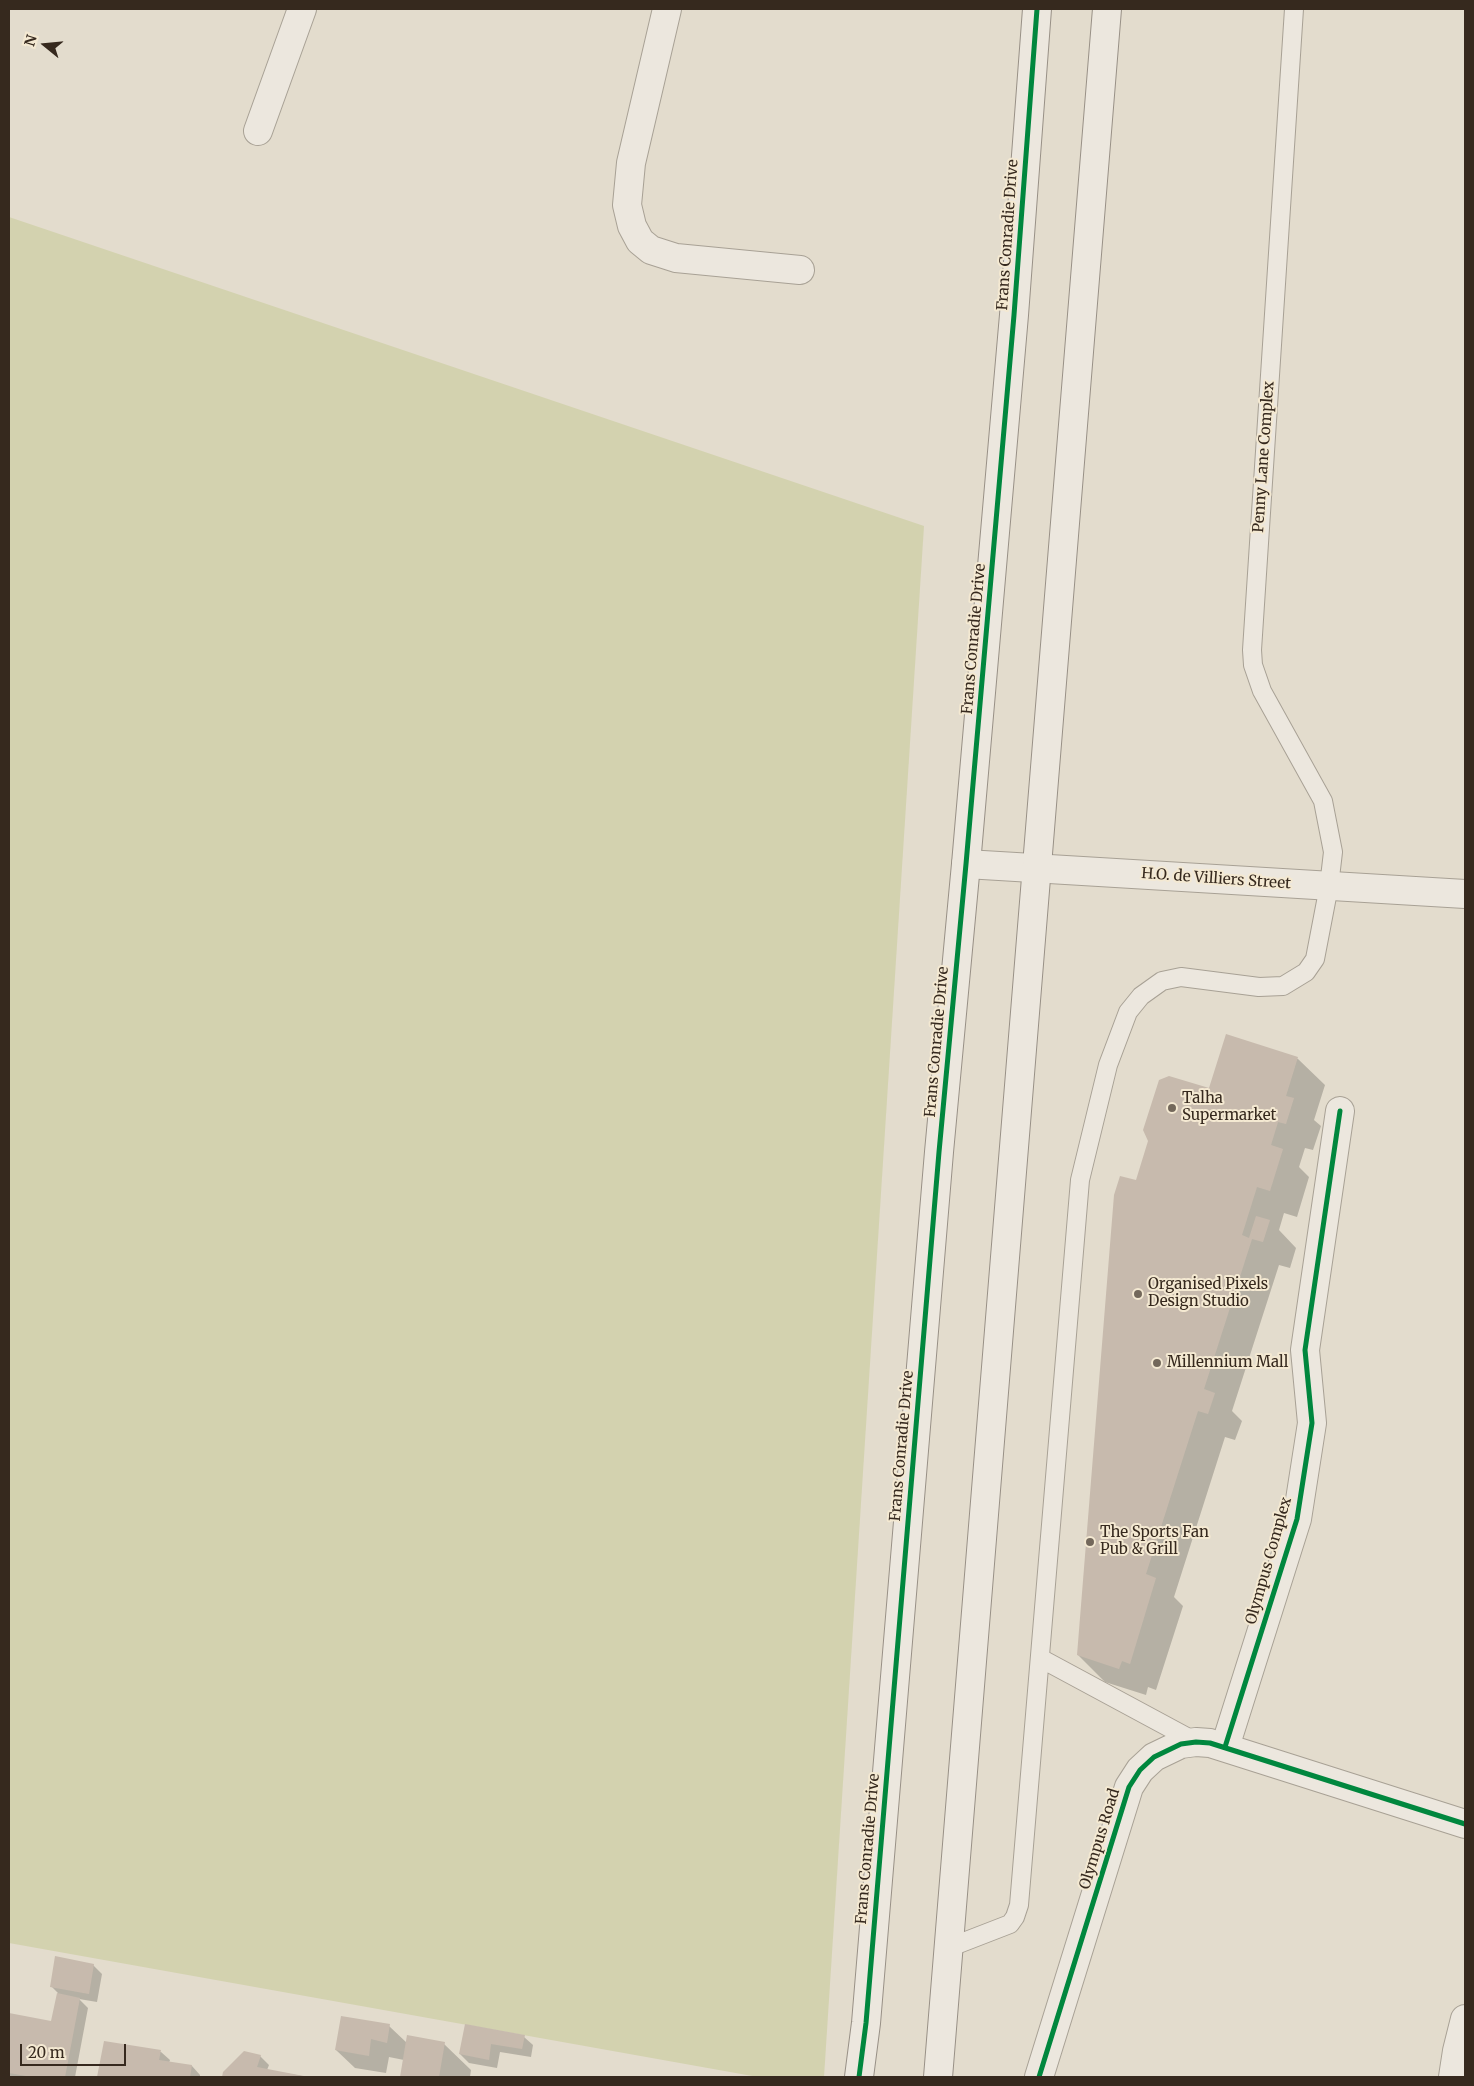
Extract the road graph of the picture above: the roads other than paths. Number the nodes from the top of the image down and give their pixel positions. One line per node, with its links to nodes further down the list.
1 (302, 9): 6 (street)
2 (667, 9): 7 (street)
3 (1036, 9): 8 (street, Frans Conradie Drive)
4 (1107, 9): 9 (street)
5 (1294, 9): 10 (lane, Penny Lane Complex)
6 (258, 131)
7 (800, 270)
8 (966, 864): 9 (street, H.O. de Villiers Street); 19 (street, Frans Conradie Drive)
9 (1036, 868): 10 (street, H.O. de Villiers Street); 17 (street)
10 (1329, 886): 11 (street, H.O. de Villiers Street); 13 (lane, Penny Lane Complex)
11 (1465, 894)
12 (1340, 1111): 15 (street, Olympus Complex)
13 (1040, 1658): 14 (lane); 17 (lane, Penny Lane Complex)
14 (1196, 1742): 15 (street, Olympus Road); 21 (street, Olympus Road)
15 (1225, 1747): 16 (street, Olympus Road)
16 (1463, 1816)
17 (948, 1948): 20 (street)
18 (1465, 2019): 22 (street)
19 (859, 2077)
20 (938, 2077)
21 (1039, 2077)
22 (1453, 2077)

